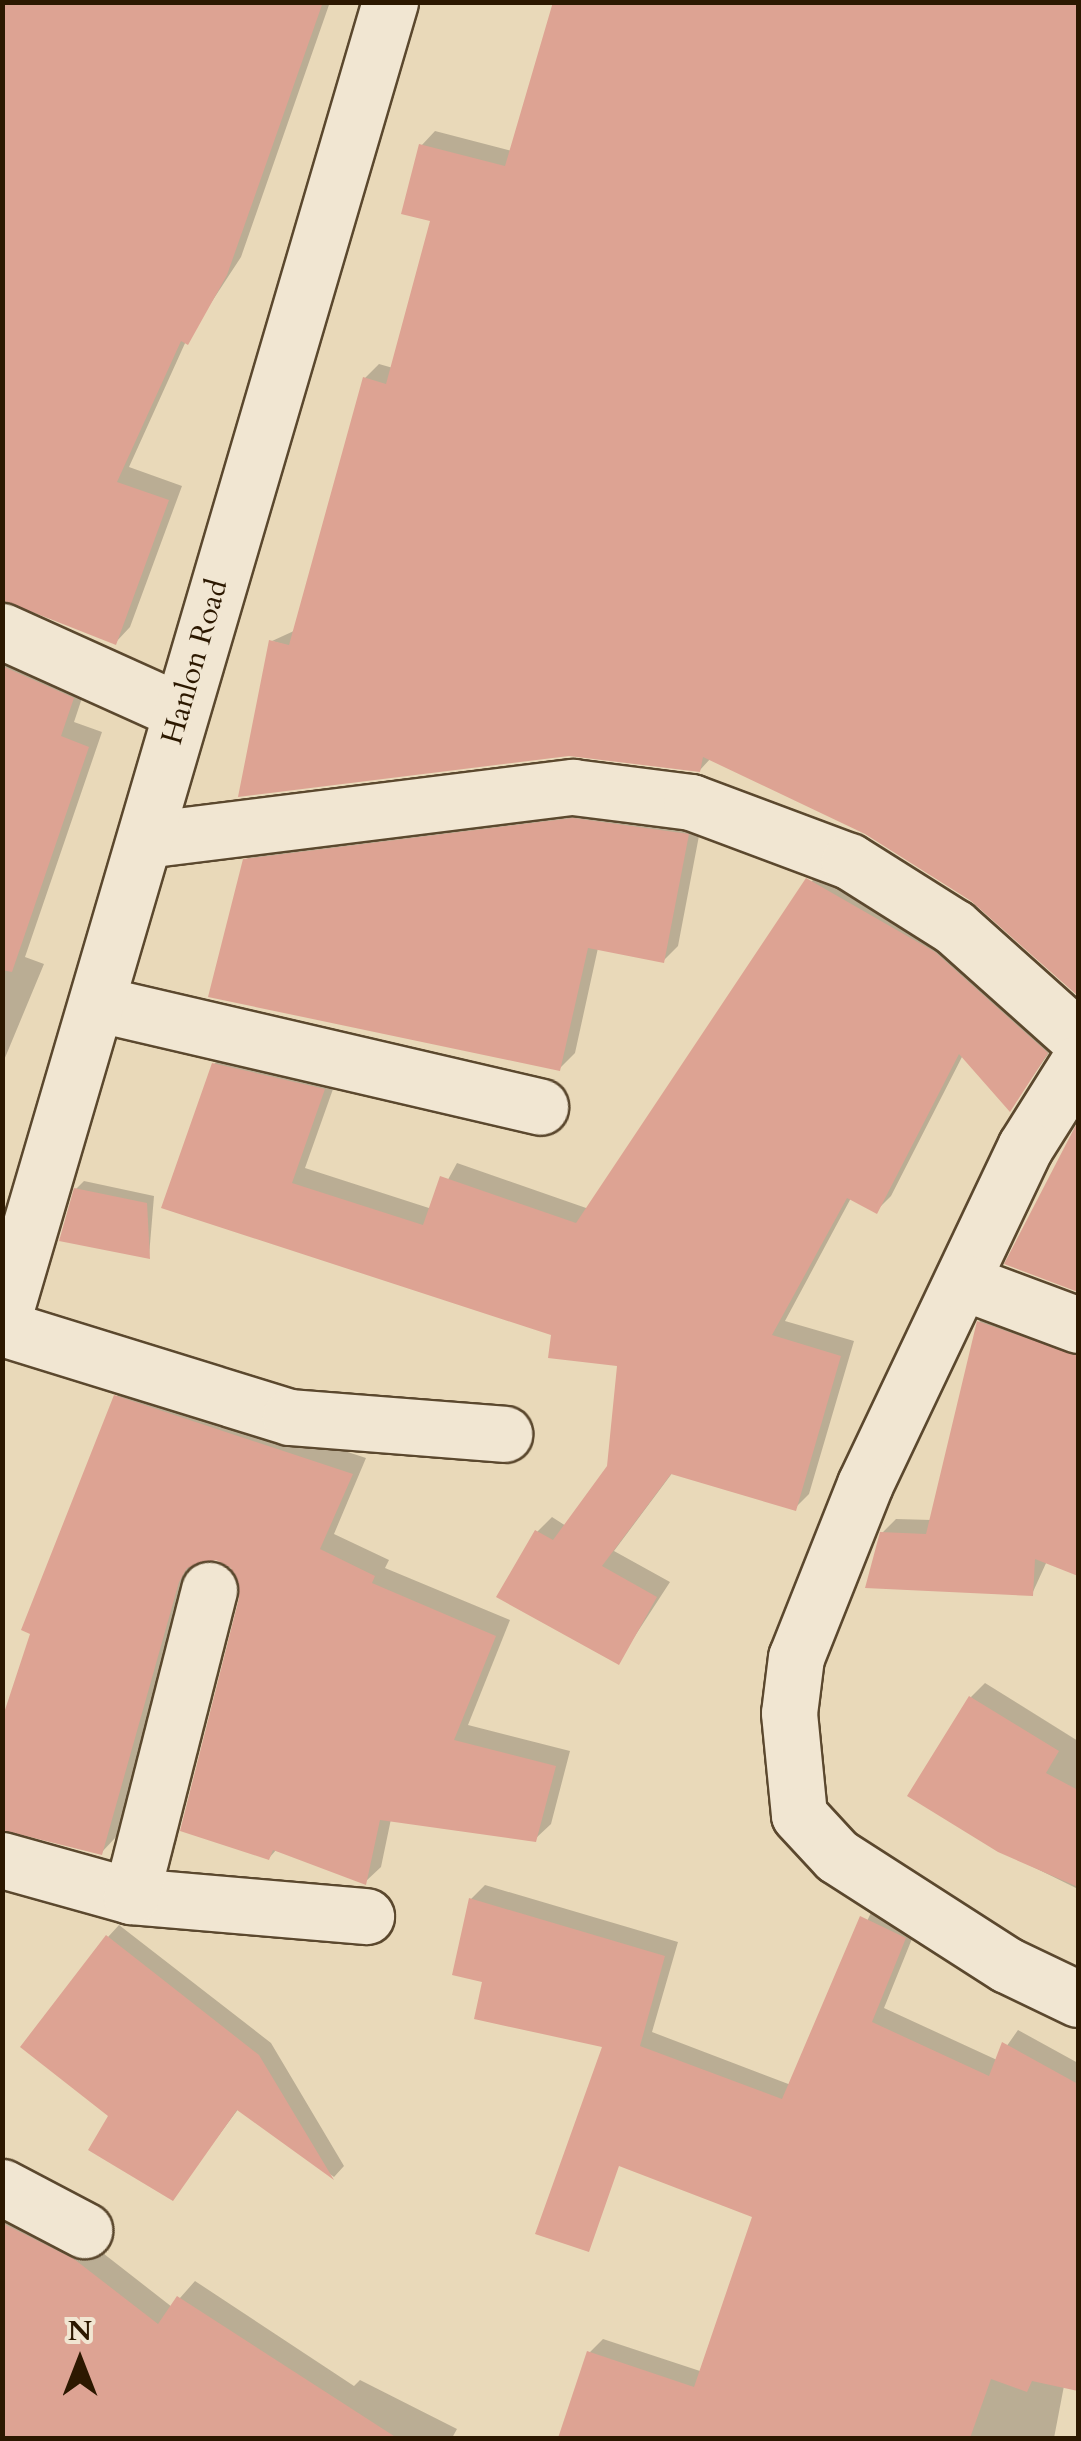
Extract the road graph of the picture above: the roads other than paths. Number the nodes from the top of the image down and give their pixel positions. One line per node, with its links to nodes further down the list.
1 (390, 2): 3 (street, Hanlon Road)
2 (2, 631): 3 (street)
3 (179, 712): 4 (street, Hanlon Road)
4 (145, 840): 5 (street, Hanlon Road); 6 (street)
5 (99, 1004): 8 (street); 10 (street, Hanlon Road)
6 (1078, 1038)
7 (1078, 1063): 9 (street)
8 (540, 1107)
9 (964, 1282): 11 (street); 17 (street)
10 (2, 1325): 12 (street)
11 (1078, 1326)
12 (504, 1434)
13 (209, 1590): 15 (street)
14 (2, 1860): 15 (street)
15 (131, 1896): 16 (street)
16 (366, 1916)
17 (1078, 1999)
18 (2, 2187): 19 (street)
19 (84, 2230)

